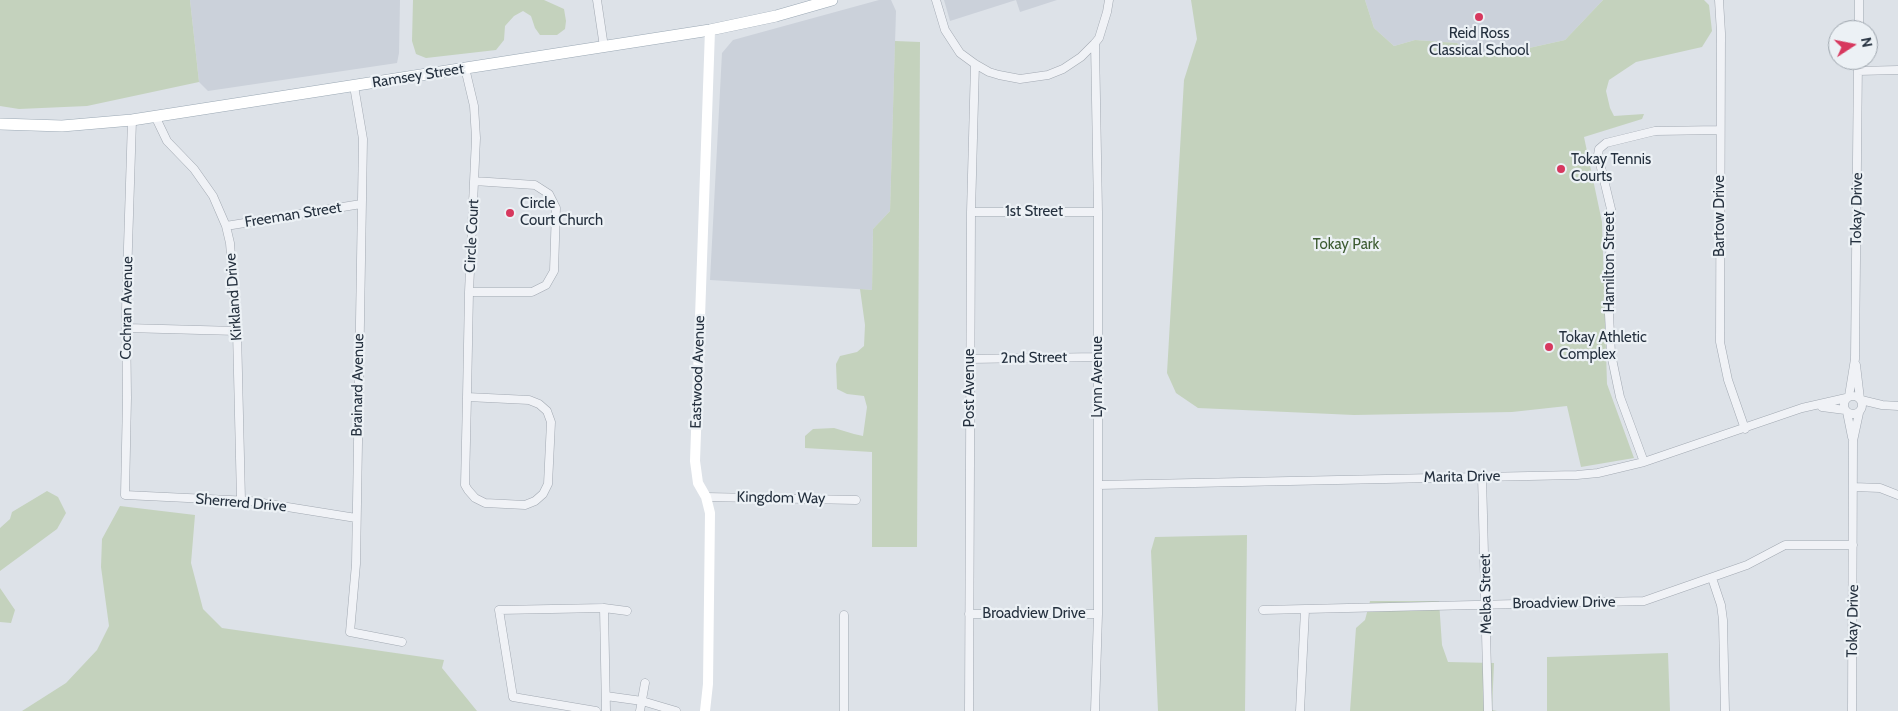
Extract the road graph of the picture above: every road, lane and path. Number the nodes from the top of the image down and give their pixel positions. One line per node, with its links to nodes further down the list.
1 (597, 0): 10 (street)
2 (832, 0): 8 (main road, Ramsey Street)
3 (936, 0): 11 (street)
4 (1109, 0): 9 (street)
5 (1719, 0): 20 (street, Bartow Drive)
6 (1859, 0): 7 (street)
7 (1859, 20)
8 (710, 30): 10 (main road, Ramsey Street); 48 (street, Eastwood Avenue)
9 (1095, 43): 11 (street); 24 (street, Lynn Avenue)
10 (604, 47): 12 (main road, Ramsey Street)
11 (975, 64): 23 (street, Post Avenue)
12 (465, 68): 16 (main road, Ramsey Street); 21 (street, Circle Court)
13 (1858, 70): 30 (street, Tokay Drive)
14 (1878, 70): 15 (street)
15 (1898, 70)
16 (354, 86): 17 (main road, Ramsey Street); 22 (street, Brainard Avenue)
17 (155, 116): 18 (main road, Ramsey Street); 25 (street, Kirkland Drive)
18 (132, 120): 19 (main road, Ramsey Street); 27 (street, Cochran Avenue)
19 (0, 124)
20 (1720, 130): 40 (street, Bartow Drive); 42 (street, Hamilton Street)
21 (474, 182): 26 (street, Circle Court); 26 (street, Circle Court)
22 (361, 204): 25 (street, Freeman Street); 51 (street, Brainard Avenue)
23 (971, 212): 24 (street, 1st Street); 31 (street, Post Avenue)
24 (1098, 212): 29 (street, Lynn Avenue)
25 (226, 226): 28 (street, Kirkland Drive)
26 (469, 292): 32 (street, Circle Court)
27 (126, 328): 28 (street); 46 (street, Cochran Avenue)
28 (237, 331): 49 (street, Kirkland Drive)
29 (1098, 357): 31 (street, 2nd Street); 44 (street, Lynn Avenue)
30 (1855, 358): 33 (street, Tokay Drive); 34 (street, Tokay Drive)
31 (970, 359): 59 (street, Post Avenue)
32 (467, 397): 32 (street, Circle Court)
33 (1847, 397): 34 (street); 36 (street, Marita Drive); 38 (street)
34 (1861, 399): 35 (street); 39 (street)
35 (1882, 405): 37 (street); 39 (street)
36 (1815, 406): 38 (street, Marita Drive); 40 (street, Marita Drive)
37 (1898, 406)
38 (1846, 411): 39 (street); 41 (street, Tokay Drive)
39 (1860, 412): 41 (street, Tokay Drive)
40 (1745, 429): 42 (street, Marita Drive)
41 (1853, 441): 45 (street, Tokay Drive)
42 (1644, 462): 43 (street, Marita Drive)
43 (1482, 476): 44 (street, Marita Drive); 54 (street, Melba Street)
44 (1098, 485): 60 (street, Lynn Avenue)
45 (1854, 487): 47 (street); 52 (street, Tokay Drive)
46 (125, 495): 49 (street, Sherrerd Drive)
47 (1898, 495)
48 (706, 497): 50 (street, Kingdom Way); 70 (street, Eastwood Avenue)
49 (241, 500): 51 (street, Sherrerd Drive)
50 (856, 500)
51 (356, 518): 62 (street, Brainard Avenue)
52 (1853, 545): 53 (street, Broadview Drive); 77 (street, Tokay Drive)
53 (1712, 578): 54 (street, Broadview Drive); 76 (street)
54 (1486, 605): 57 (street, Broadview Drive); 75 (street, Melba Street)
55 (604, 608): 58 (street); 64 (street); 66 (street)
56 (1263, 610): 57 (street, Broadview Drive)
57 (1305, 610): 74 (street)
58 (627, 611)
59 (969, 614): 60 (street, Broadview Drive); 72 (street, Post Avenue)
60 (1098, 614): 73 (street, Lynn Avenue)
61 (844, 615): 71 (street)
62 (402, 642)
63 (645, 683): 65 (street)
64 (606, 696): 65 (street); 67 (street)
65 (642, 700): 68 (street); 69 (street)
66 (596, 711)
67 (606, 711)
68 (640, 711)
69 (676, 711)
70 (705, 711)
71 (844, 711)
72 (970, 711)
73 (1095, 711)
74 (1300, 711)
75 (1488, 711)
76 (1725, 711)
77 (1852, 711)

